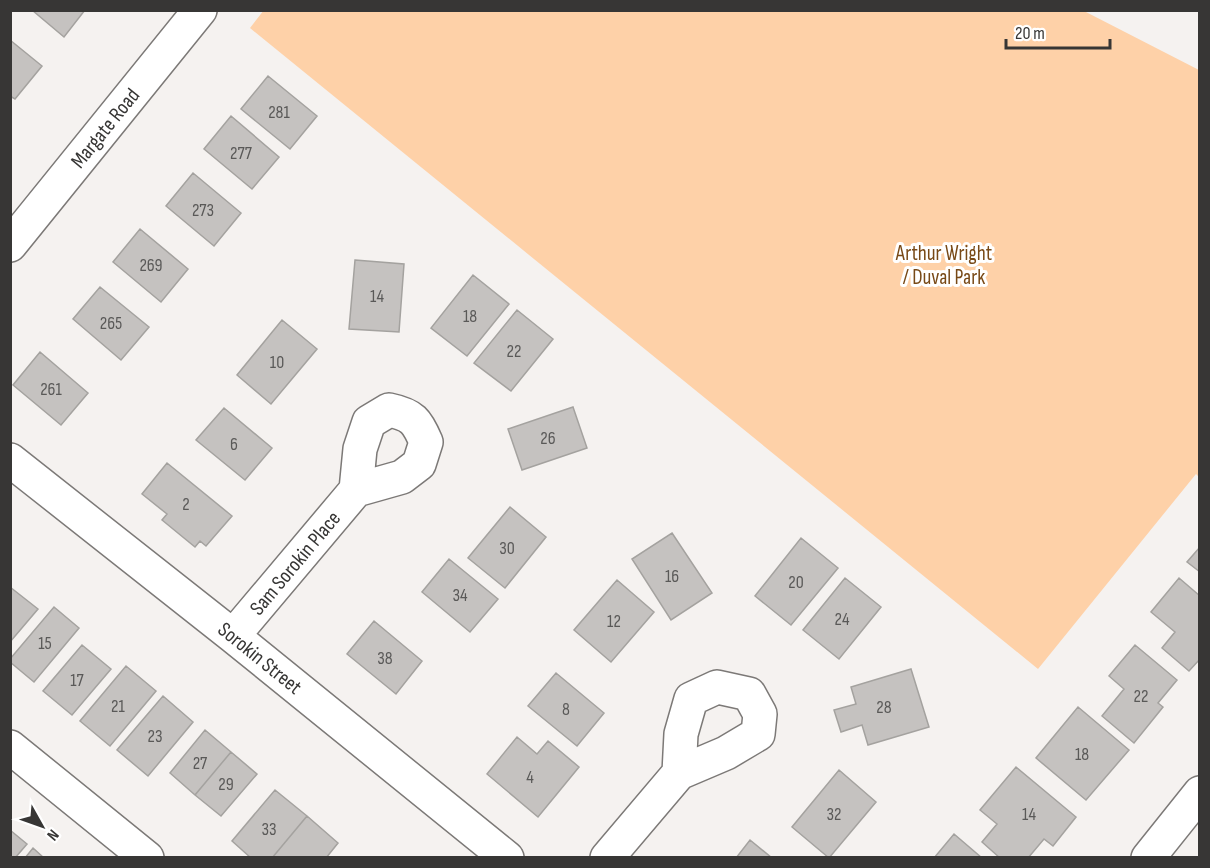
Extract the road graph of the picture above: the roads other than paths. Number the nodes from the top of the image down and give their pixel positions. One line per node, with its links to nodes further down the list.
1 (200, 10): 2 (street, Margate Road)
2 (10, 245)
3 (10, 460): 5 (street, Sorokin Street)
4 (356, 490): 5 (street, Sam Sorokin Place)
5 (233, 636): 10 (street, Sorokin Street)
6 (10, 747): 9 (street)
7 (679, 773): 11 (street)
8 (1200, 793): 12 (street)
9 (147, 858)
10 (507, 858)
11 (606, 858)
12 (1148, 858)

